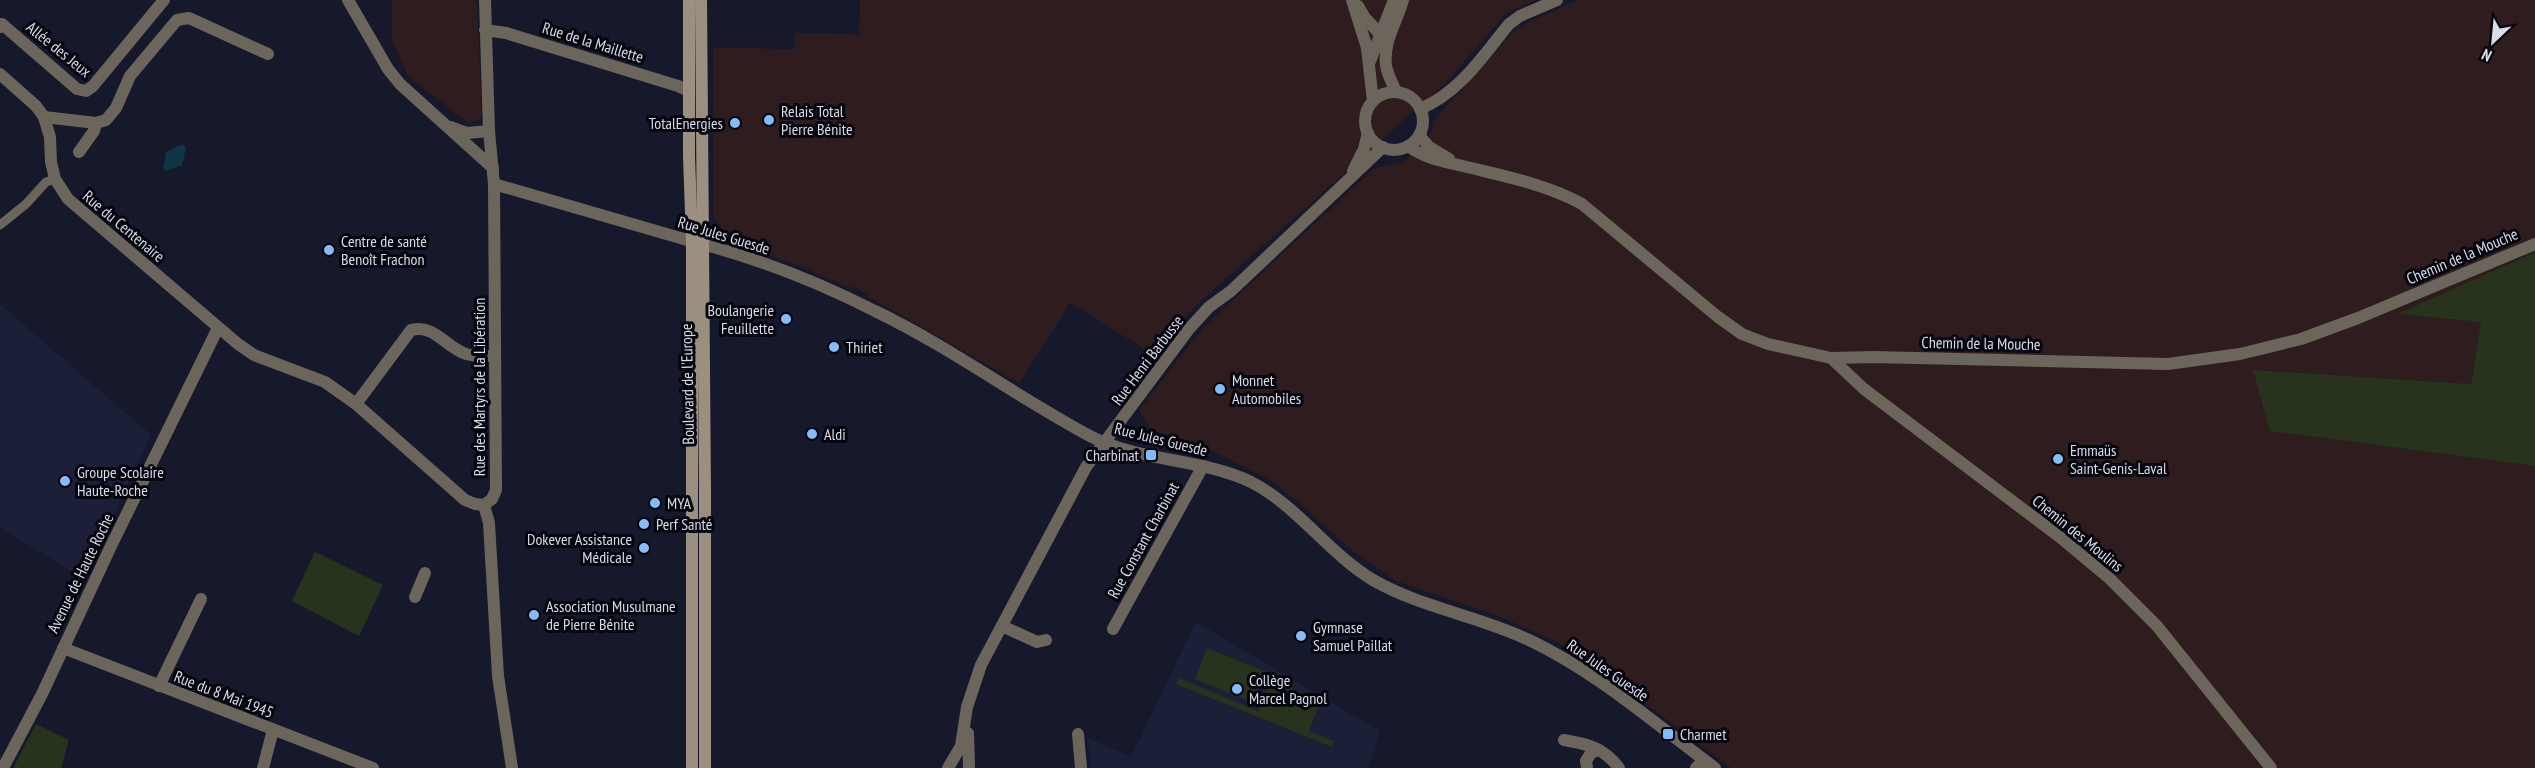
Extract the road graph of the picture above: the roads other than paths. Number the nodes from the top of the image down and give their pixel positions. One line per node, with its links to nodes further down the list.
1 (164, 0): 10 (street, Allée des Jeux)
2 (348, 0): 22 (street)
3 (485, 0): 11 (street, Rue des Martyrs de la Libération)
4 (689, 0): 16 (main road, Boulevard de l'Europe)
5 (701, 0): 35 (main road, Boulevard de l'Europe)
6 (1353, 0): 12 (street); 14 (street)
7 (1394, 0): 12 (street)
8 (1402, 0): 12 (street)
9 (1557, 0): 19 (street)
10 (1, 24)
11 (485, 30): 16 (street, Rue de la Maillette); 23 (street, Rue des Martyrs de la Libération)
12 (1384, 38): 14 (street); 17 (street)
13 (268, 54): 21 (street)
14 (1369, 62): 18 (street)
15 (0, 74): 20 (street)
16 (689, 91): 35 (main road, Boulevard de l'Europe)
17 (1396, 92): 18 (street); 19 (street)
18 (1373, 101): 24 (street)
19 (1420, 109): 25 (street)
20 (44, 117): 21 (street); 31 (street, Rue du Centenaire)
21 (96, 123): 28 (street)
22 (447, 126): 23 (street); 30 (street)
23 (489, 131): 30 (street, Rue des Martyrs de la Libération)
24 (1368, 134): 27 (street); 33 (street, Rue Henri Barbusse)
25 (1419, 135): 26 (street); 29 (street, Chemin de la Mouche)
26 (1408, 146): 27 (street); 29 (street, Chemin de la Mouche)
27 (1383, 147): 33 (street, Rue Henri Barbusse)
28 (79, 152)
29 (1461, 166): 39 (street, Chemin de la Mouche)
30 (493, 168): 32 (street, Rue des Martyrs de la Libération)
31 (55, 179): 34 (street); 37 (street, Rue du Centenaire)
32 (494, 184): 35 (street, Rue Jules Guesde); 38 (street, Rue des Martyrs de la Libération)
33 (1342, 186): 41 (street, Rue Henri Barbusse)
34 (0, 225)
35 (697, 243): 41 (street, Rue Jules Guesde); 63 (main road, Boulevard de l'Europe); 64 (main road, Boulevard de l'Europe)
36 (2535, 244): 39 (street, Chemin de la Mouche)
37 (218, 328): 40 (street); 50 (street, Avenue de Haute Roche)
38 (495, 356): 40 (street); 43 (street, Rue des Martyrs de la Libération)
39 (1832, 358): 70 (street, Chemin des Moulins)
40 (356, 404): 43 (street)
41 (1104, 443): 42 (street, Rue Jules Guesde); 47 (street, Rue Henri Barbusse)
42 (1203, 466): 48 (street, Rue Constant Charbinat); 57 (street, Rue Jules Guesde)
43 (484, 505): 62 (street)
44 (425, 573): 45 (street)
45 (415, 597)
46 (201, 599): 51 (street)
47 (1002, 626): 49 (street); 52 (street, Rue Henri Barbusse)
48 (1113, 629)
49 (1046, 640)
50 (63, 648): 51 (street, Rue du 8 Mai 1945); 59 (street, Avenue de Haute Roche)
51 (159, 686): 53 (street, Rue du 8 Mai 1945)
52 (965, 719): 65 (street, Rue Henri Barbusse); 66 (street, Rue Henri Barbusse)
53 (273, 730): 60 (street); 61 (street, Rue du 8 Mai 1945)
54 (1078, 734): 67 (street)
55 (1564, 740): 56 (street)
56 (1599, 750): 58 (street); 68 (street)
57 (1700, 764): 69 (street, Rue Jules Guesde)
58 (1616, 767)
59 (3, 768)
60 (263, 768)
61 (373, 768)
62 (512, 768)
63 (692, 768)
64 (705, 768)
65 (948, 768)
66 (969, 768)
67 (1081, 768)
68 (1587, 768)
69 (1715, 768)
70 (2271, 768)

